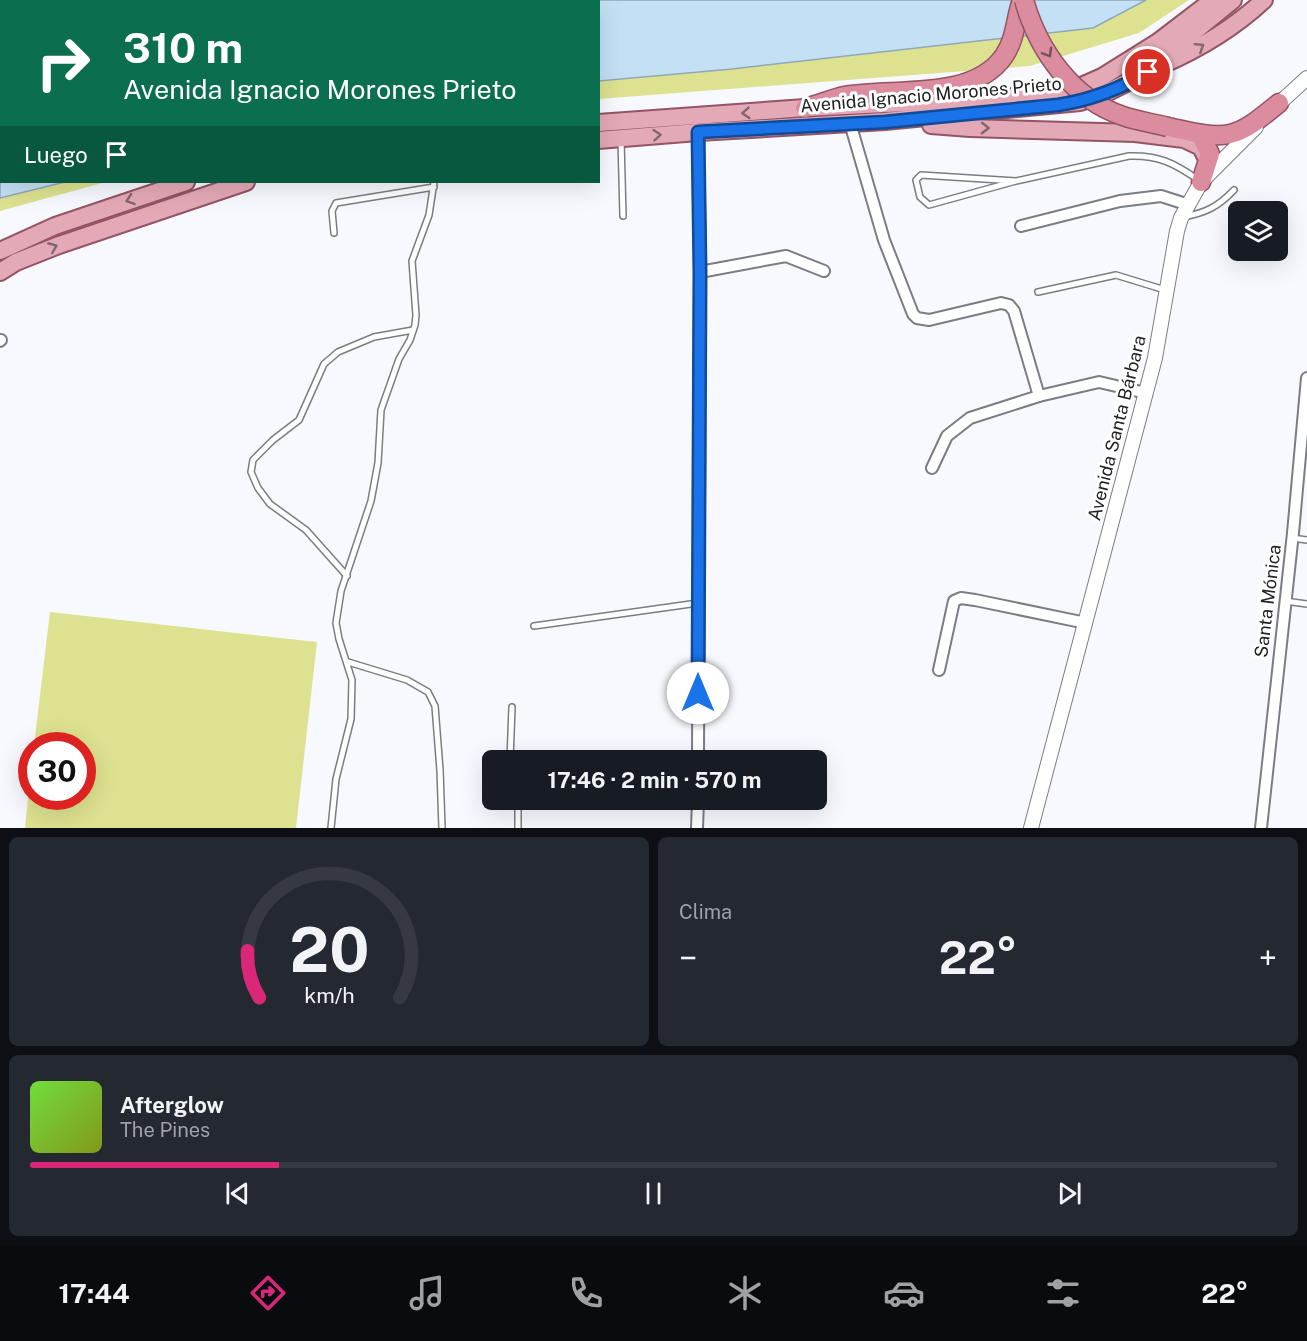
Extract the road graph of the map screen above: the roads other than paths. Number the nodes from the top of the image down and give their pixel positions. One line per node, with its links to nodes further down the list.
1 (1023, 0): 9 (highway); 14 (highway, one-way to 14, bridge)
2 (1213, 0): 5 (main road, Avenida Ignacio Morones Prieto)
3 (1233, 0): 6 (main road, Avenida Ignacio Morones Prieto)
4 (1264, 0): 6 (main road, one-way to 4)
5 (1202, 5): 9 (main road, Avenida Ignacio Morones Prieto)
6 (1148, 72): 10 (main road, Avenida Ignacio Morones Prieto)
7 (1307, 78): 8 (street, Avenida Santa Bárbara)
8 (1279, 103): 14 (highway); 19 (street, Avenida Santa Bárbara)
9 (805, 108): 11 (main road, Avenida Ignacio Morones Prieto, one-way to 11)
10 (885, 122): 12 (main road, Avenida Ignacio Morones Prieto); 17 (main road, one-way to 17)
11 (600, 123)
12 (850, 123): 13 (main road, Avenida Ignacio Morones Prieto); 38 (street)
13 (698, 132): 15 (main road, Avenida Ignacio Morones Prieto, one-way to 13); 32 (street)
14 (1200, 134): 17 (highway)
15 (621, 138): 16 (main road, Avenida Ignacio Morones Prieto); 25 (lane)
16 (600, 140)
17 (1208, 164): 19 (highway)
18 (1016, 182): 18 (lane); 19 (lane)
19 (1201, 182): 24 (street, Avenida Santa Bárbara)
20 (183, 183): 29 (main road, one-way to 29)
21 (243, 183): 31 (main road, one-way to 21)
22 (434, 184): 28 (lane); 35 (lane)
23 (1234, 190): 26 (lane)
24 (1188, 205): 26 (street, Avenida Santa Bárbara); 27 (street)
25 (623, 216)
26 (1181, 218): 33 (street, Avenida Santa Bárbara)
27 (1021, 226)
28 (334, 233)
29 (0, 251)
30 (824, 271): 32 (street)
31 (0, 272)
32 (700, 272): 44 (street)
33 (1166, 291): 34 (lane); 37 (street, Avenida Santa Bárbara)
34 (1038, 292)
35 (413, 330): 42 (lane); 42 (lane)
36 (1307, 378): 40 (street, Santa Mónica)
37 (1146, 393): 38 (street); 46 (street, Avenida Santa Bárbara)
38 (1039, 396): 39 (street)
39 (932, 468)
40 (1292, 538): 41 (lane); 43 (street, Santa Mónica)
41 (1307, 540)
42 (347, 576): 48 (lane)
43 (1285, 601): 45 (lane); 60 (street, Santa Mónica)
44 (698, 603): 47 (lane); 52 (street)
45 (1307, 604)
46 (1086, 623): 49 (street); 59 (street, Avenida Santa Bárbara)
47 (534, 626)
48 (348, 662): 55 (lane); 56 (lane)
49 (939, 670)
50 (512, 707): 51 (lane)
51 (510, 750)
52 (698, 750)
53 (518, 810): 57 (lane)
54 (698, 810): 58 (street)
55 (331, 828)
56 (442, 828)
57 (518, 828)
58 (697, 828)
59 (1031, 828)
60 (1261, 828)

